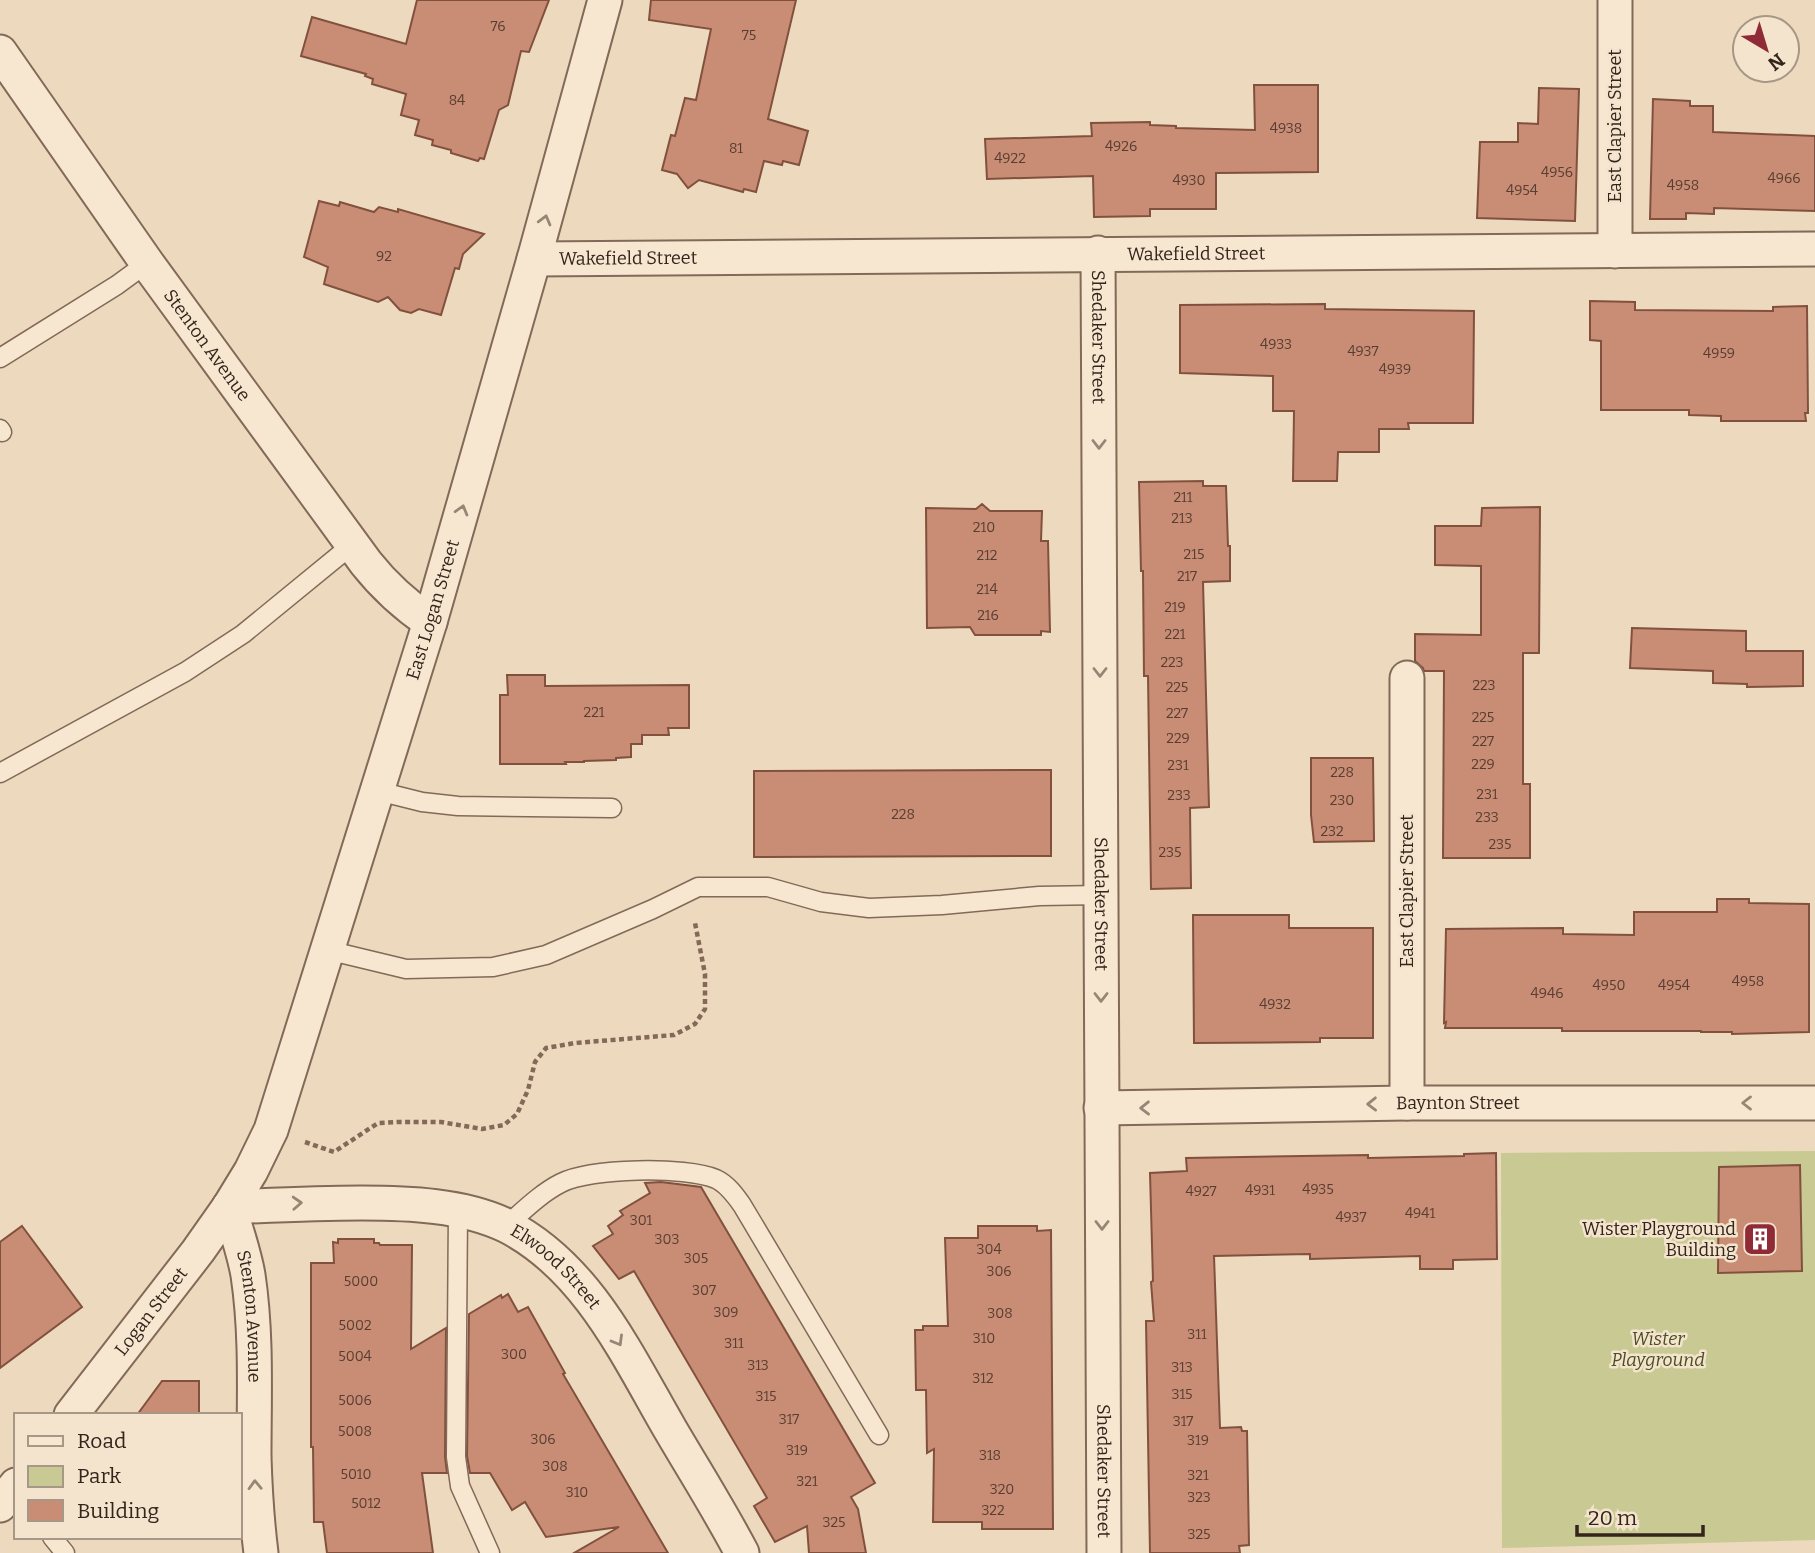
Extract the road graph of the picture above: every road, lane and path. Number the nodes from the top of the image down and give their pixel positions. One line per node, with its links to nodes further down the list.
1 (605, 0): 7 (street, East Logan Street, one-way to 1)
2 (1615, 0): 5 (street, East Clapier Street)
3 (0, 52): 8 (street, Stenton Avenue)
4 (1815, 249): 5 (street, Wakefield Street)
5 (1615, 251): 6 (street, Wakefield Street)
6 (1098, 253): 7 (street, Wakefield Street); 17 (street, Shedaker Street, one-way to 17)
7 (534, 259): 11 (street, East Logan Street, one-way to 7)
8 (147, 263): 9 (lane); 10 (street, Stenton Avenue)
9 (0, 358)
10 (353, 544): 11 (street, Stenton Avenue); 13 (lane)
11 (430, 622): 14 (street, East Logan Street)
12 (1407, 678): 19 (street, East Clapier Street)
13 (0, 774)
14 (377, 791): 15 (lane); 18 (street, East Logan Street)
15 (612, 808)
16 (698, 887): 17 (lane); 18 (lane); 22 (path)
17 (1101, 895): 21 (street, Shedaker Street, one-way to 21)
18 (327, 950): 22 (street, East Logan Street)
19 (1407, 1103): 20 (street, Baynton Street, one-way to 19); 21 (street, Baynton Street, one-way to 21)
20 (1815, 1103)
21 (1101, 1108): 33 (street, Shedaker Street, one-way to 33)
22 (271, 1130): 23 (street, East Logan Street)
23 (229, 1208): 24 (street, Elwood Street, one-way to 24); 26 (street, Logan Street); 30 (street, Stenton Avenue, one-way to 23)
24 (458, 1211): 25 (street, Elwood Street); 31 (lane)
25 (506, 1226): 27 (lane); 32 (street, Elwood Street, one-way to 32)
26 (73, 1413)
27 (879, 1436)
28 (54, 1539): 29 (lane)
29 (65, 1553)
30 (261, 1553)
31 (490, 1553)
32 (741, 1553)
33 (1104, 1553)

